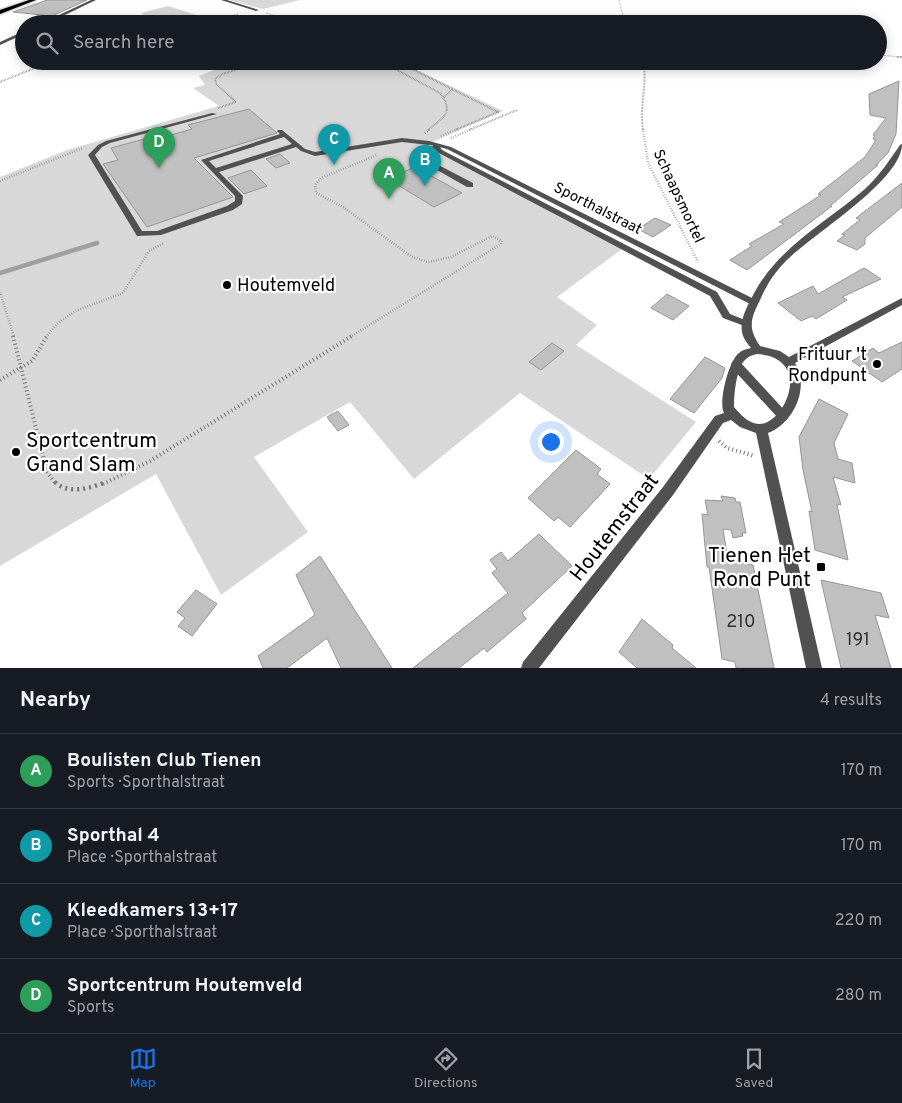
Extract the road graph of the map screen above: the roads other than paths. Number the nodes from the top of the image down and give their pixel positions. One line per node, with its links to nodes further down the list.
1 (34, 0): 5 (main road)
2 (94, 0): 6 (street)
3 (223, 0): 4 (street)
4 (257, 10)
5 (0, 12)
6 (62, 15)
7 (15, 36): 8 (street)
8 (0, 44)
9 (214, 114): 13 (street)
10 (430, 143): 11 (street, Sporthalstraat); 14 (street); 16 (street, Sporthalstraat); 17 (street)
11 (296, 145): 13 (street); 13 (street, Sporthalstraat)
12 (902, 146): 16 (street)
13 (214, 171)
14 (470, 186)
15 (902, 301): 19 (street)
16 (753, 302): 17 (street)
17 (747, 324): 18 (street)
18 (757, 350): 19 (street); 20 (street)
19 (788, 362): 22 (street)
20 (736, 365): 21 (street); 22 (street)
21 (733, 415): 23 (street); 24 (street, Houtemstraat)
22 (783, 416): 23 (street)
23 (761, 430): 25 (street)
24 (529, 668)
25 (814, 668)

